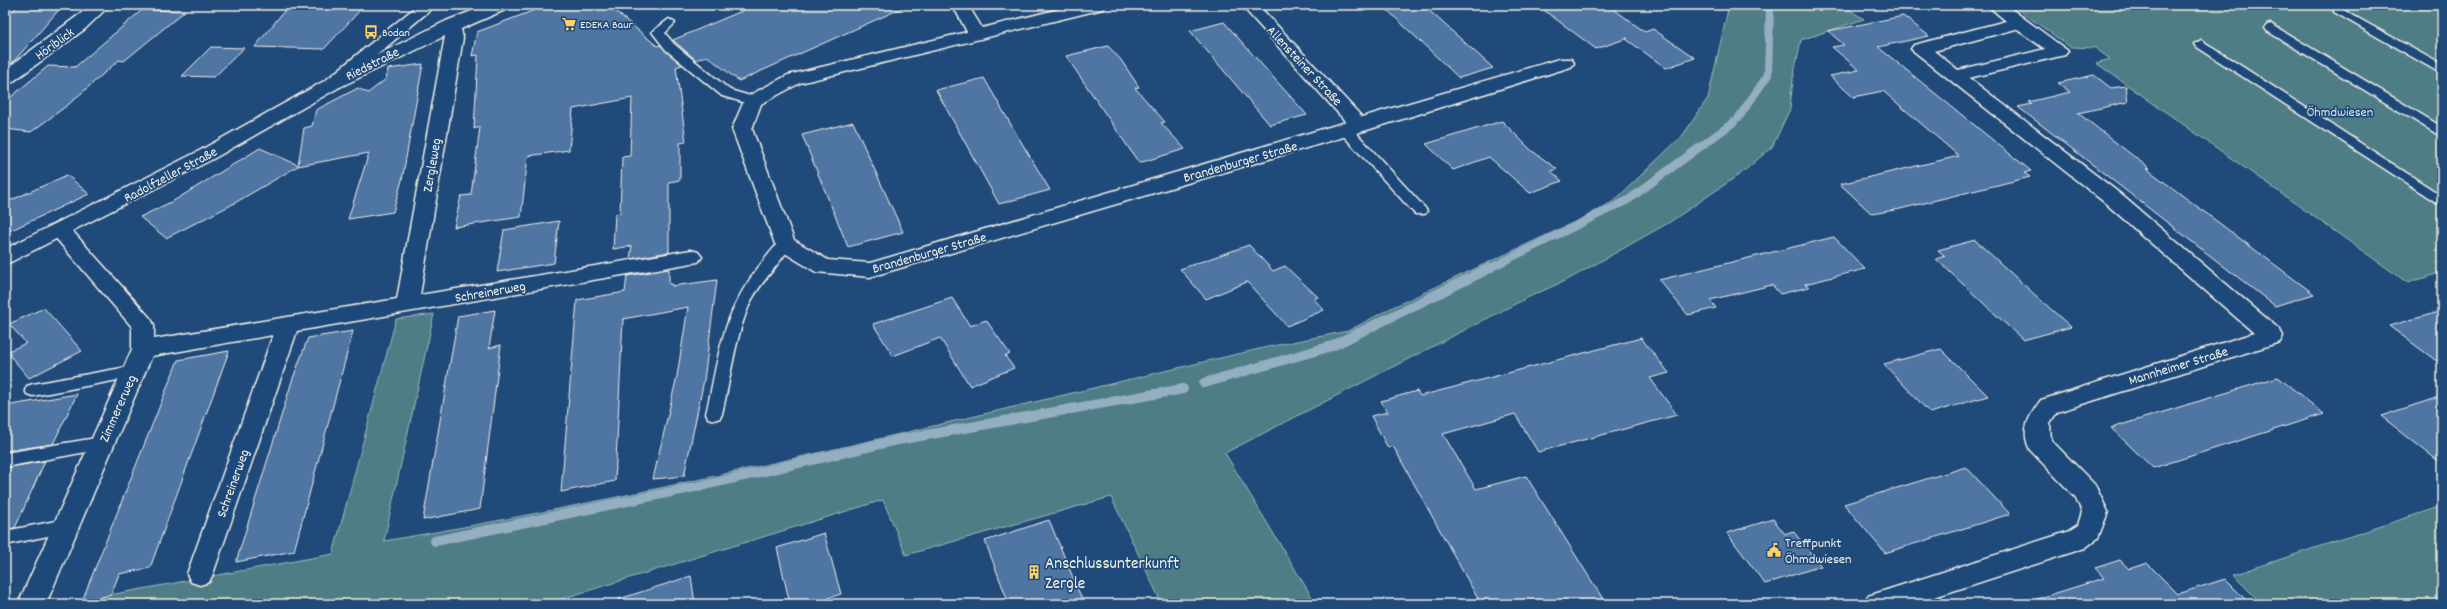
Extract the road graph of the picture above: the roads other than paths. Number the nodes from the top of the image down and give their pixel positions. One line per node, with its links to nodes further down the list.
1 (102, 5): 18 (street, Höriblick)
2 (428, 5): 19 (street)
3 (501, 5): 11 (street, Riedstraße)
4 (957, 5): 13 (street)
5 (1097, 5): 13 (street)
6 (1249, 5): 21 (street, Allensteiner Straße)
7 (1995, 5): 10 (street)
8 (2338, 10): 16 (lane)
9 (669, 23): 20 (lane)
10 (2019, 23): 17 (street, Mannheimer Straße); 17 (street)
11 (452, 25): 19 (street, Riedstraße); 29 (street, Zergleweg)
12 (2271, 28): 22 (lane)
13 (977, 34): 20 (street)
14 (2201, 44): 23 (lane)
15 (1565, 63): 21 (street, Brandenburger Straße)
16 (2442, 70)
17 (1955, 76): 41 (street, Mannheimer Straße)
18 (5, 79)
19 (332, 84): 25 (street, Radolfzeller Straße)
20 (754, 101): 26 (street)
21 (1353, 128): 24 (lane); 26 (street, Brandenburger Straße)
22 (2442, 133)
23 (2442, 202)
24 (1420, 211)
25 (61, 231): 28 (street, Radolfzeller Straße); 31 (street, Zimmererweg)
26 (785, 244): 34 (lane)
27 (691, 257): 29 (street, Schreinerweg)
28 (5, 258)
29 (406, 304): 30 (street, Schreinerweg)
30 (288, 324): 31 (street, Schreinerweg); 39 (street, Schreinerweg)
31 (143, 349): 32 (street, Zimmererweg)
32 (132, 372): 33 (lane); 35 (street, Zimmererweg)
33 (33, 390)
34 (714, 414)
35 (102, 443): 36 (lane); 37 (street, Zimmererweg)
36 (5, 460)
37 (66, 526): 38 (lane); 40 (street, Zimmererweg)
38 (5, 538)
39 (200, 574)
40 (32, 604)
41 (1878, 604)

